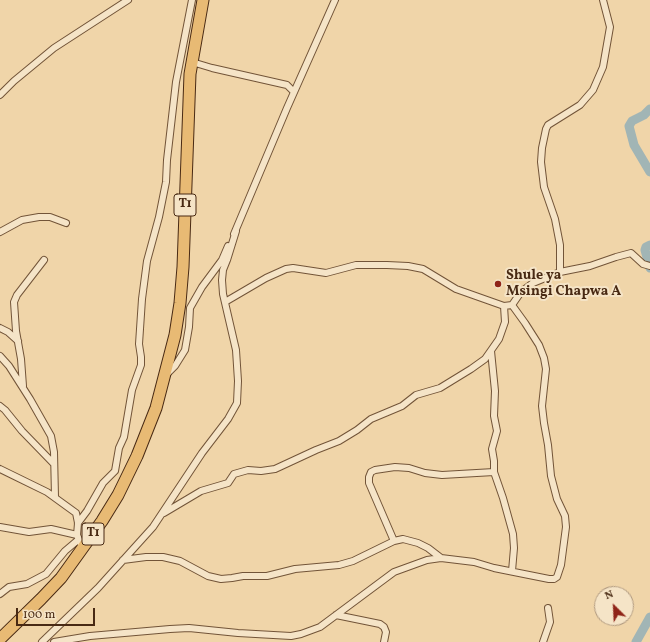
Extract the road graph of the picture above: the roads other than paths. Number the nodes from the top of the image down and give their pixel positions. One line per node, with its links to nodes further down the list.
1 (128, 0): 8 (street)
2 (192, 0): 30 (street)
3 (203, 0): 6 (highway, T1)
4 (335, 0): 7 (street)
5 (603, 0): 14 (street)
6 (192, 62): 7 (street); 22 (highway, T1)
7 (294, 92): 10 (street)
8 (0, 95)
9 (66, 223): 11 (street)
10 (236, 231): 15 (street); 22 (street)
11 (0, 232)
12 (44, 260): 19 (street)
13 (650, 266): 14 (street)
14 (560, 272): 16 (street)
15 (225, 302): 17 (street); 29 (street)
16 (512, 305): 17 (street); 36 (street)
17 (504, 306): 20 (street)
18 (0, 328): 19 (street)
19 (18, 341): 23 (street)
20 (492, 351): 27 (street); 29 (street)
21 (0, 356): 23 (street)
22 (165, 376): 32 (highway, T1)
23 (23, 388): 25 (street)
24 (0, 406): 25 (street)
25 (54, 464): 28 (street)
26 (0, 469): 28 (street)
27 (494, 472): 33 (street); 36 (street)
28 (55, 497): 30 (street)
29 (162, 514): 35 (street)
30 (78, 523): 32 (street)
31 (0, 527): 32 (street)
32 (79, 541): 37 (street); 40 (highway, T1)
33 (394, 541): 34 (street); 35 (street)
34 (441, 558): 36 (street); 39 (street)
35 (123, 560): 41 (street)
36 (512, 571)
37 (0, 594)
38 (548, 608): 44 (street)
39 (336, 615): 42 (street); 43 (street)
40 (0, 639)
41 (42, 642)
42 (54, 642)
43 (384, 642)
44 (543, 642)

